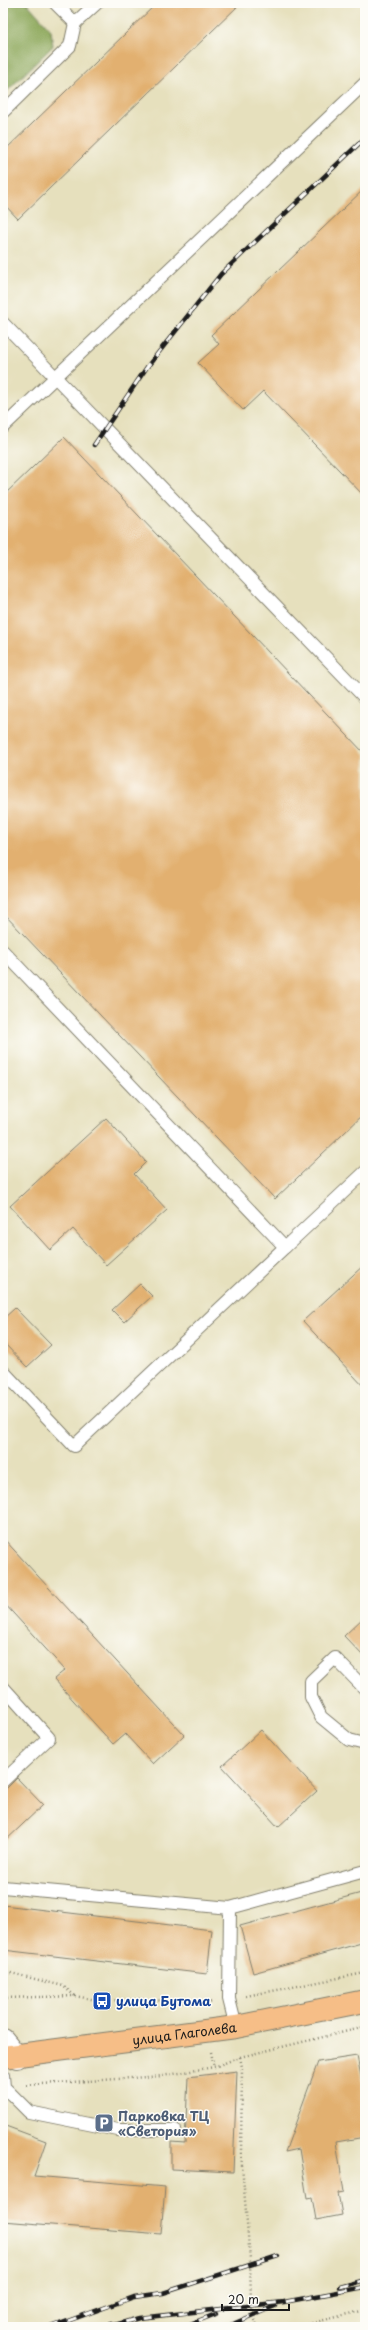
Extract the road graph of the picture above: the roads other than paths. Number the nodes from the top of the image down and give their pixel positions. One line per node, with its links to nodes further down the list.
1 (55, 3): 3 (lane)
2 (97, 3): 3 (lane)
3 (75, 23): 5 (lane)
4 (365, 84): 7 (lane)
5 (3, 112)
6 (3, 323): 7 (lane)
7 (54, 378): 8 (lane); 9 (lane)
8 (3, 427)
9 (365, 698)
10 (3, 951): 12 (lane)
11 (365, 1172): 12 (lane)
12 (285, 1247): 13 (lane)
13 (3, 1371)
14 (3, 1687): 17 (lane)
15 (365, 1689): 16 (lane)
16 (365, 1744)
17 (3, 1781)
18 (365, 1871): 20 (lane)
19 (3, 1887): 20 (lane)
20 (230, 1908): 22 (lane)
21 (365, 2001): 22 (main road, улица Глаголева)
22 (236, 2027): 24 (main road, улица Глаголева)
23 (3, 2040): 24 (street)
24 (10, 2057)
25 (3, 2081): 26 (lane)
26 (175, 2130)

